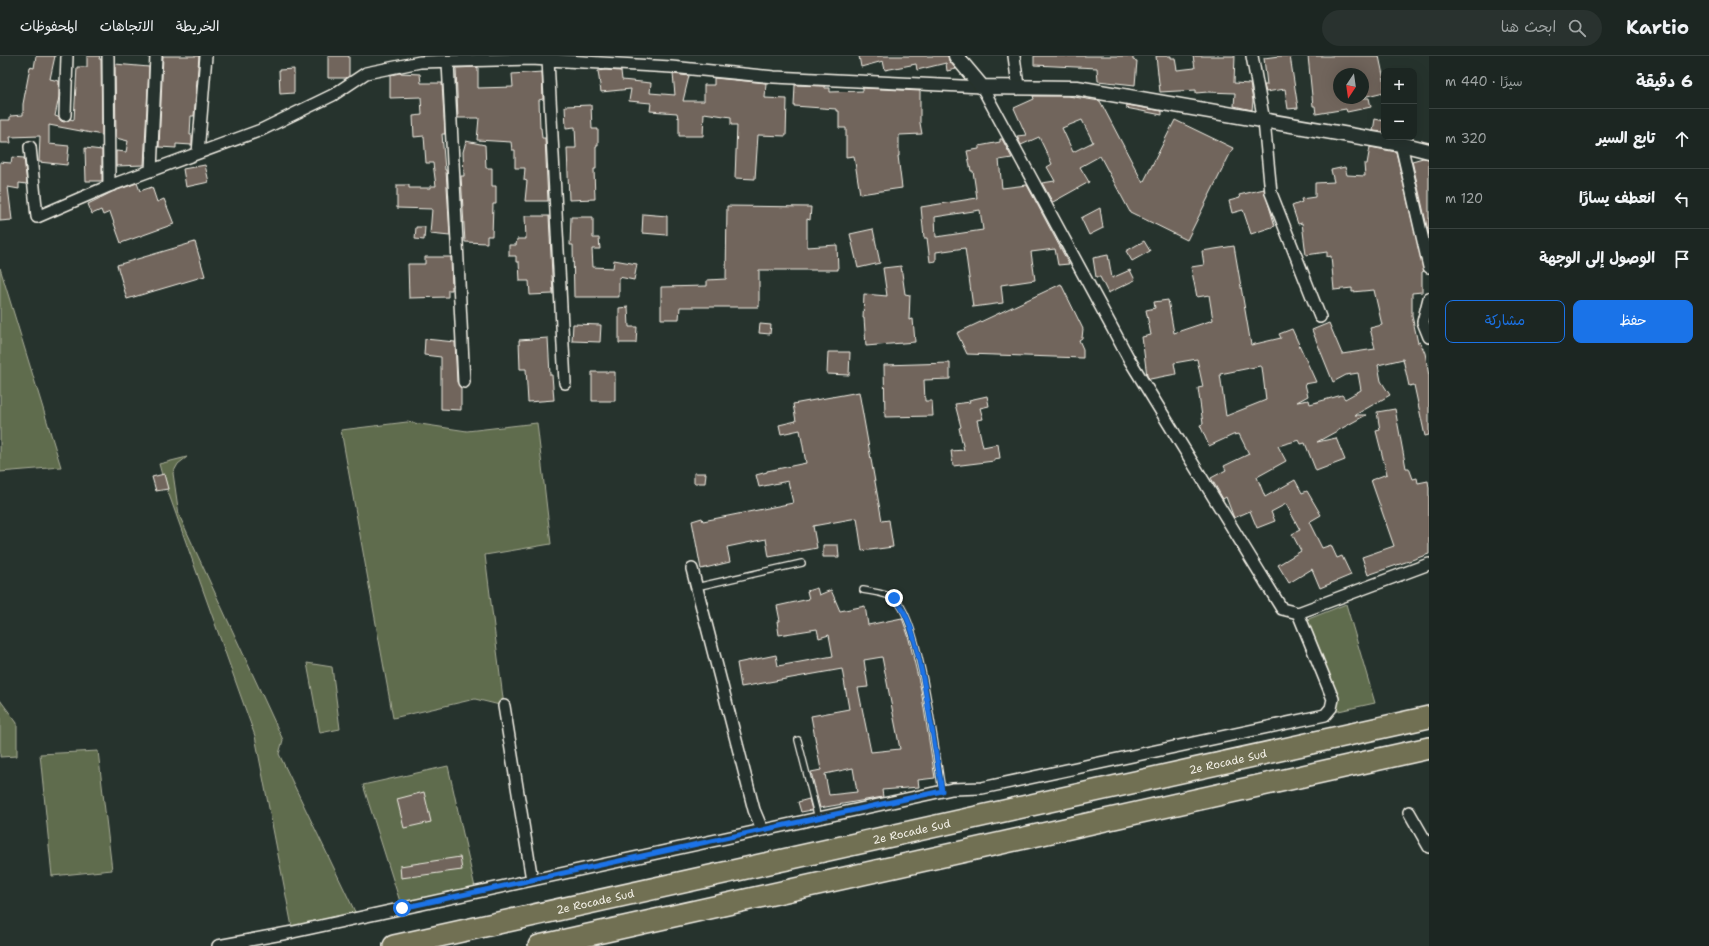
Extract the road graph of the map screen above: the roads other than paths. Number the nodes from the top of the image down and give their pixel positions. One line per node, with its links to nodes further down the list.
1 (67, 56): 15 (street)
2 (108, 56): 22 (street)
3 (156, 56): 21 (street)
4 (206, 56): 20 (street)
5 (956, 56): 14 (street)
6 (1014, 56): 13 (street)
7 (1252, 56): 16 (street)
8 (531, 57): 9 (street); 11 (street)
9 (468, 59): 10 (street)
10 (441, 60): 20 (street); 27 (street)
11 (548, 60): 12 (street); 28 (street)
12 (607, 60): 14 (street)
13 (1018, 86): 14 (street); 16 (street)
14 (982, 87): 34 (street)
15 (64, 115)
16 (1264, 120): 17 (street); 25 (street)
17 (1401, 144): 19 (street); 23 (street)
18 (30, 147): 22 (street)
19 (1429, 150)
20 (198, 153): 21 (street)
21 (151, 171): 22 (street)
22 (109, 186)
23 (1429, 267)
24 (1429, 298): 26 (street)
25 (1320, 317)
26 (1429, 337)
27 (464, 382)
28 (565, 383)
29 (802, 563): 32 (lane)
30 (1429, 564): 34 (street)
31 (692, 569): 32 (street)
32 (696, 587): 42 (street)
33 (863, 590): 39 (lane)
34 (1298, 613): 39 (street)
35 (504, 706): 44 (street)
36 (1429, 717): 46 (highway, 2e Rocade Sud)
37 (798, 740): 41 (lane)
38 (1429, 748): 47 (highway)
39 (942, 791): 41 (street)
40 (1409, 812): 43 (street)
41 (818, 818): 42 (street)
42 (762, 829): 44 (street)
43 (1429, 847)
44 (532, 880): 45 (street)
45 (218, 946)
46 (394, 946)
47 (539, 946)

